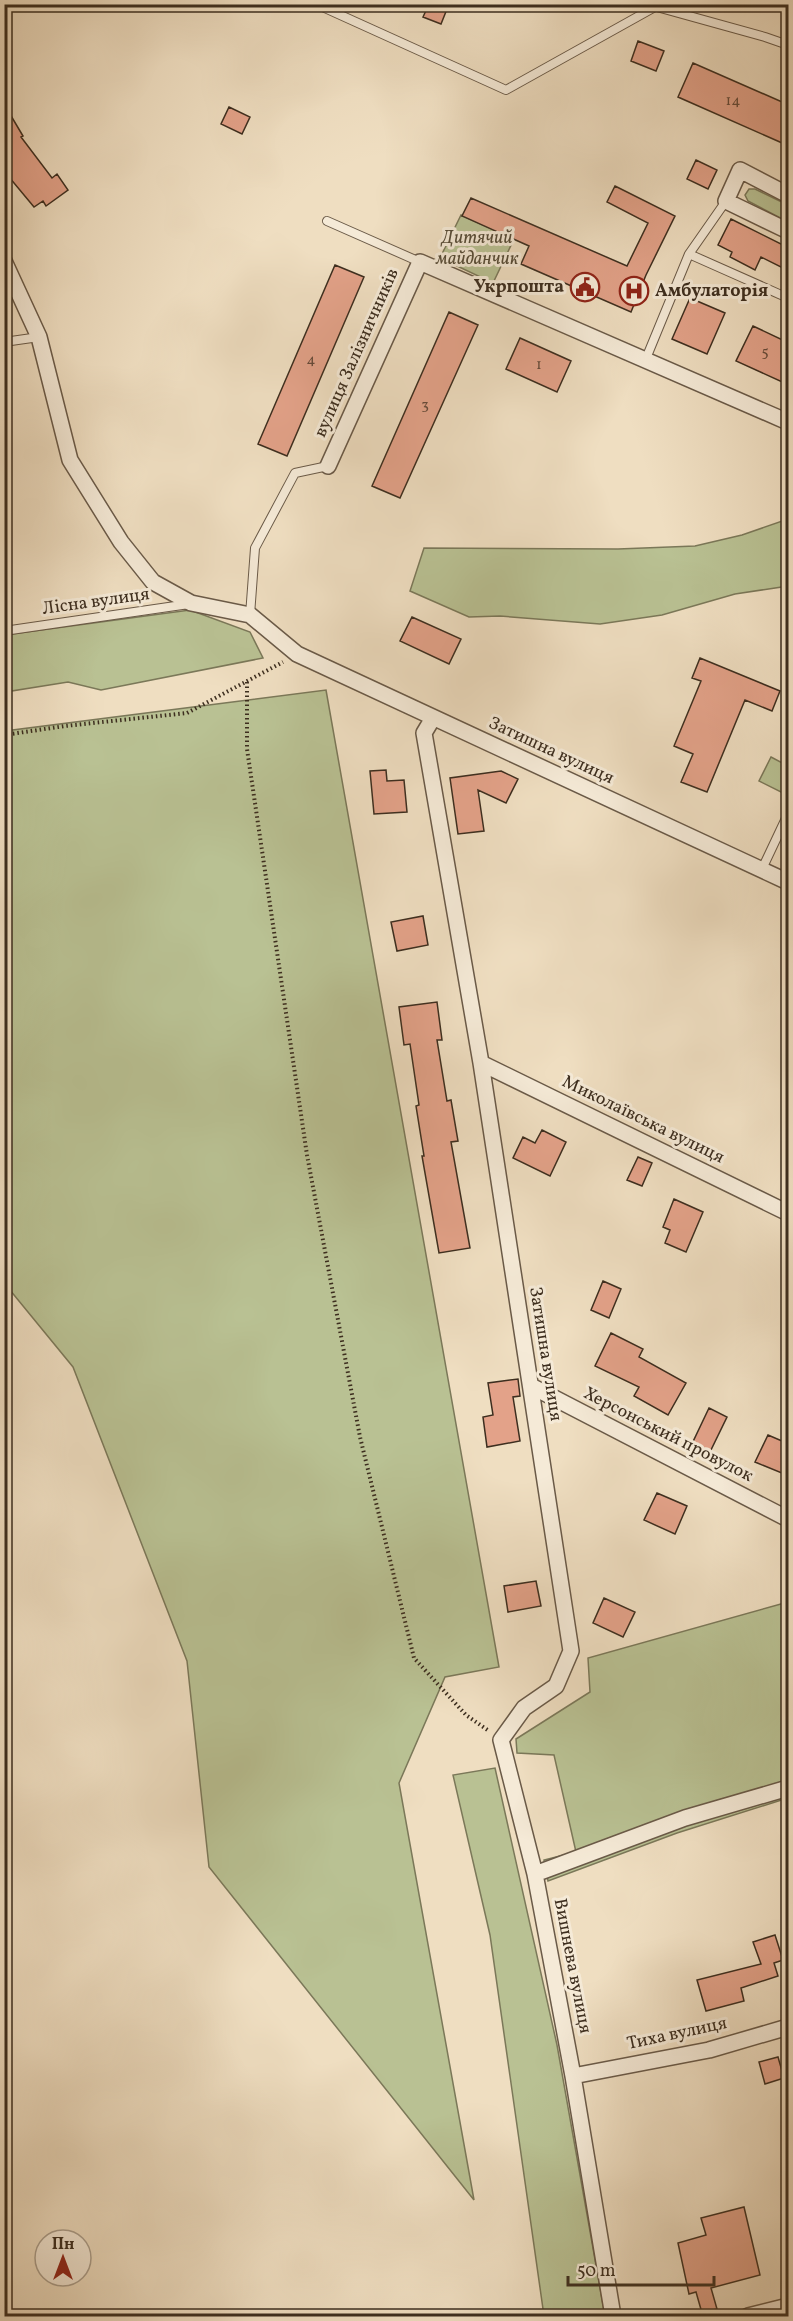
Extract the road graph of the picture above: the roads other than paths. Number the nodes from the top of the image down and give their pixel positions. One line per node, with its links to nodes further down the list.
1 (316, 4): 3 (lane)
2 (646, 4): 3 (lane)
3 (654, 7): 4 (lane)
4 (789, 45)
5 (789, 195): 6 (street)
6 (726, 201): 8 (street); 9 (lane)
7 (327, 221): 11 (lane)
8 (789, 231)
9 (689, 254): 12 (lane); 15 (lane)
10 (4, 261): 13 (street)
11 (420, 262): 15 (street, вулиця Залізничників); 17 (street, вулиця Залізничників)
12 (789, 298)
13 (39, 337): 14 (lane); 18 (street)
14 (4, 342)
15 (645, 361): 16 (street, вулиця Залізничників)
16 (789, 422)
17 (328, 466): 19 (lane)
18 (191, 603): 19 (street); 20 (lane, Лісна вулиця)
19 (250, 615): 21 (street, Затишна вулиця)
20 (4, 631)
21 (432, 718): 23 (street, Затишна вулиця); 25 (street, Затишна вулиця)
22 (789, 814): 23 (lane)
23 (762, 869): 24 (street, Затишна вулиця)
24 (789, 882)
25 (481, 1063): 26 (street, Миколаївська вулиця); 27 (street, Затишна вулиця)
26 (789, 1213)
27 (531, 1386): 28 (street, Херсонський провулок); 29 (street, Затишна вулиця)
28 (789, 1519)
29 (501, 1740): 31 (street, Вишнева вулиця)
30 (789, 1788): 31 (street)
31 (535, 1874): 33 (street, Вишнева вулиця)
32 (789, 2027): 33 (street, Тиха вулиця)
33 (573, 2076): 35 (street, Вишнева вулиця)
34 (789, 2306): 36 (street)
35 (613, 2316)
36 (748, 2316)

